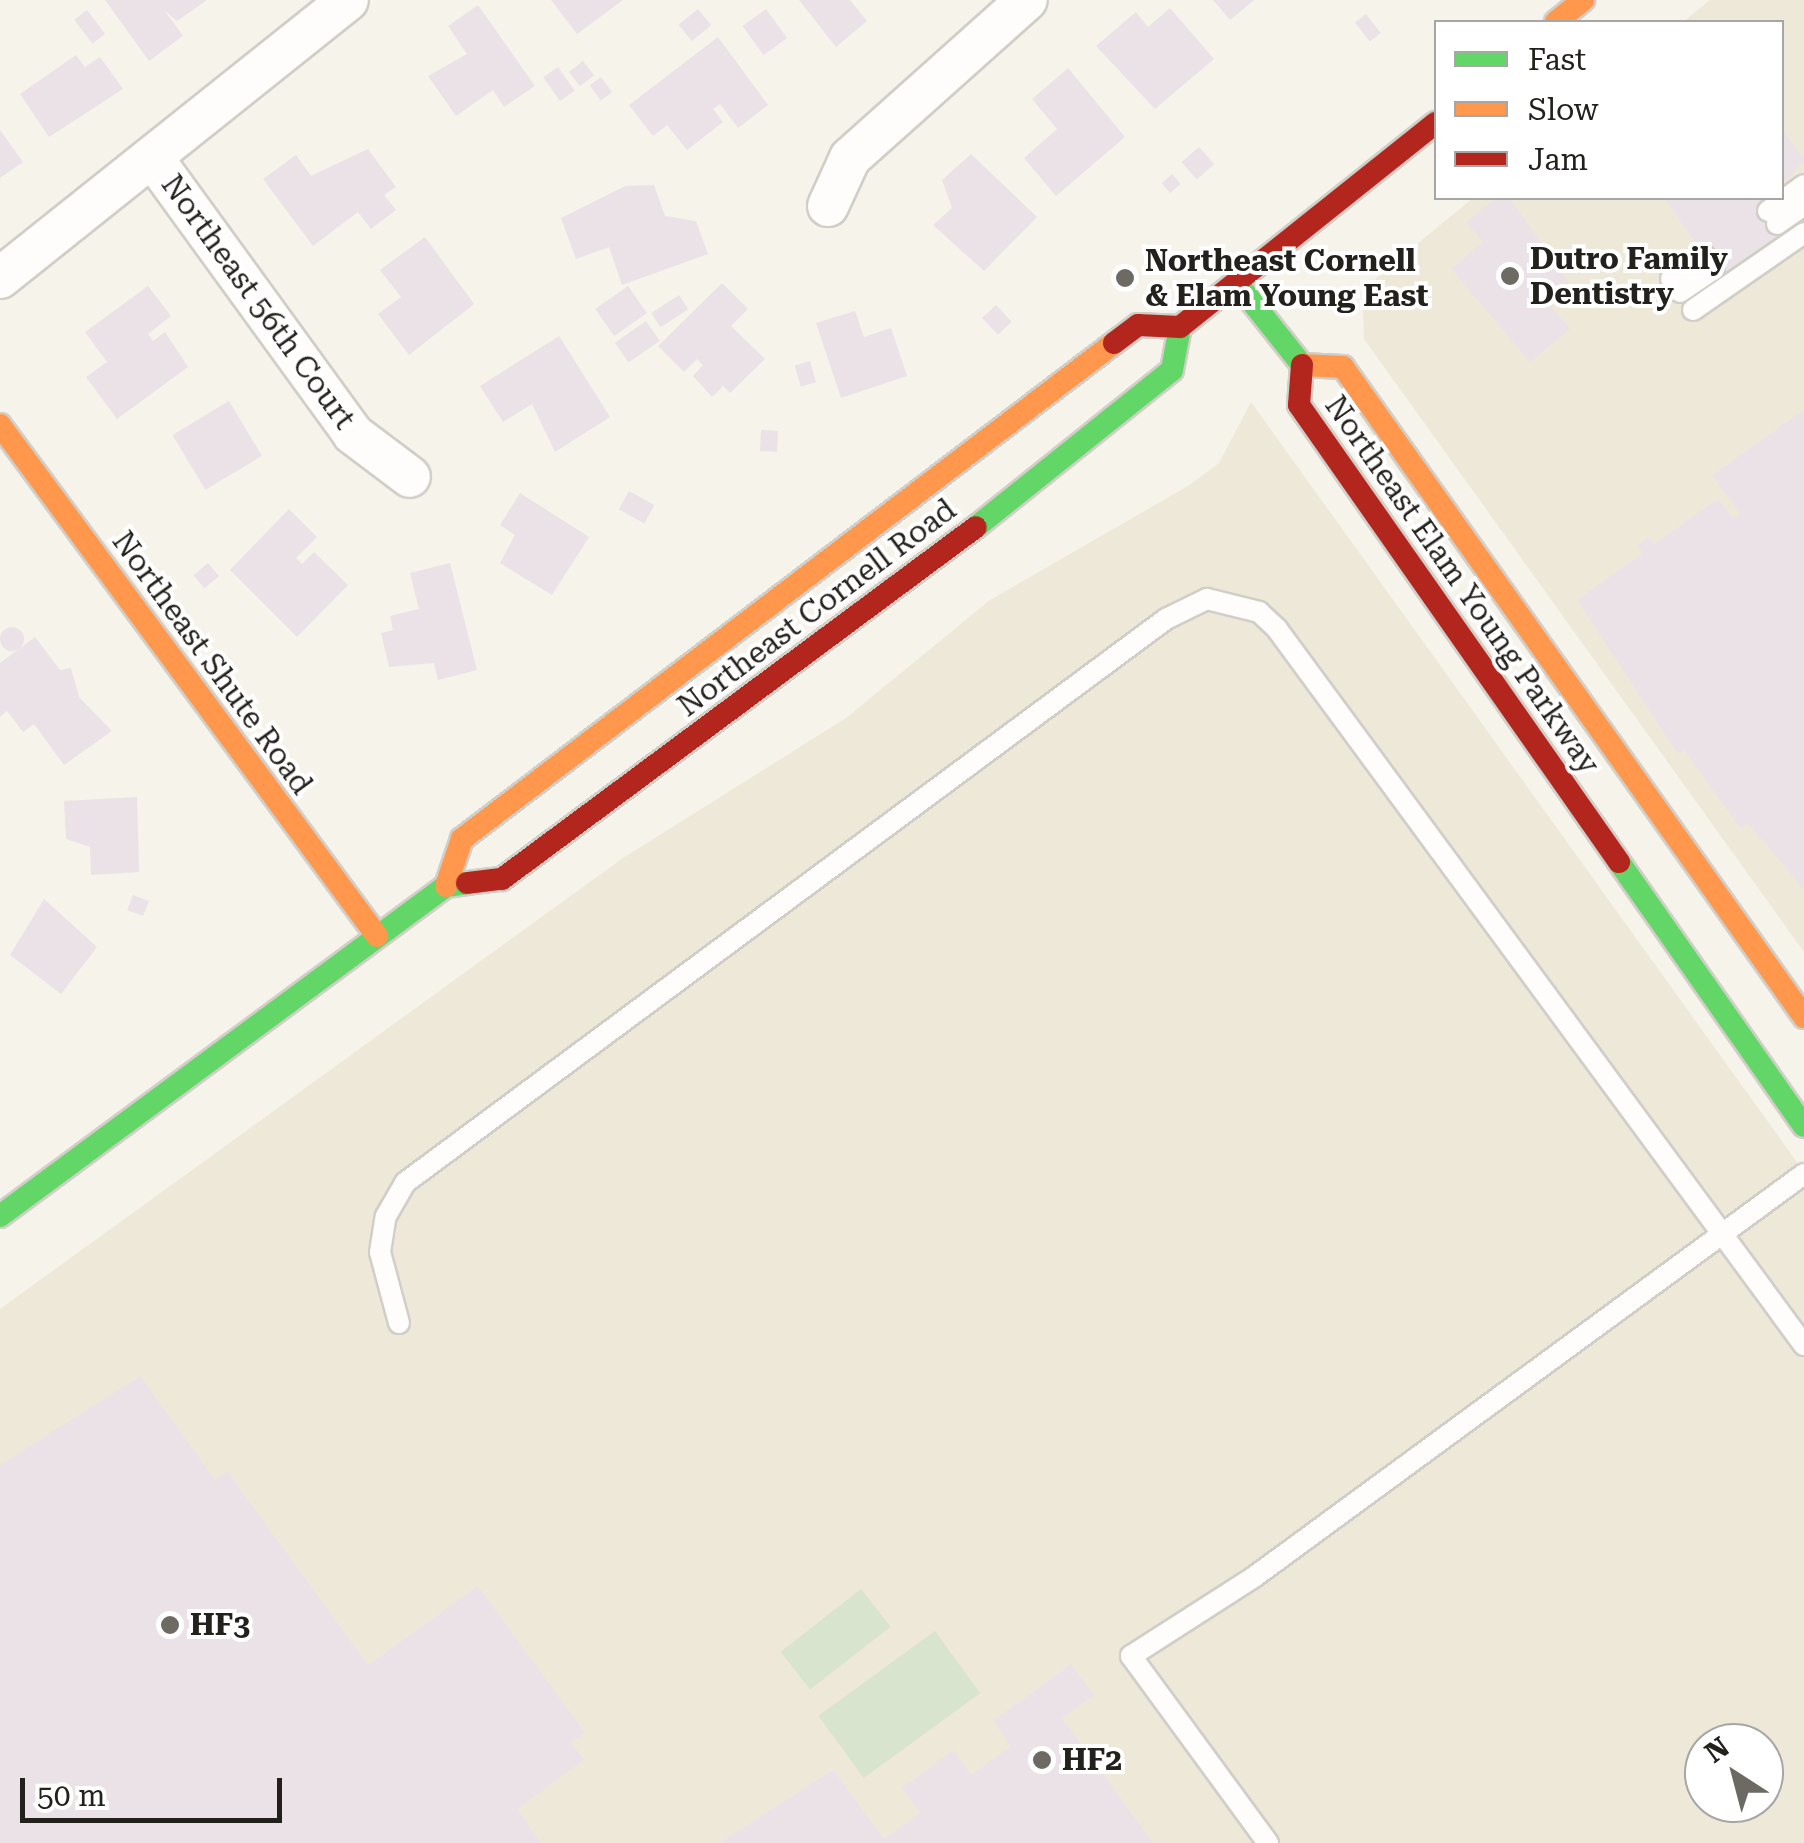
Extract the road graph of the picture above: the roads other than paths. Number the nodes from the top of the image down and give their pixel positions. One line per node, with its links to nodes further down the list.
1 (348, 0): 6 (street)
2 (1583, 0): 4 (main road)
3 (1023, 1): 9 (street)
4 (1558, 20)
5 (1434, 125): 13 (main road)
6 (154, 161): 12 (street); 19 (street, Northeast 56th Court)
7 (1804, 185): 8 (lane)
8 (1804, 204)
9 (828, 206)
10 (1804, 232): 15 (lane)
11 (1710, 262): 14 (lane)
12 (0, 278)
13 (1237, 283): 16 (main road); 17 (main road)
14 (1676, 285)
15 (1693, 310)
16 (1180, 327): 20 (main road, Northeast Cornell Road); 20 (main road, Northeast Cornell Road)
17 (1302, 365): 22 (main road, Northeast Elam Young Parkway); 23 (main road, Northeast Elam Young Parkway)
18 (0, 426): 21 (main road, Northeast Shute Road)
19 (410, 477)
20 (446, 886): 21 (main road, Northeast Cornell Road)
21 (378, 936): 25 (main road, Northeast Cornell Road)
22 (1804, 1018)
23 (1804, 1126)
24 (1804, 1174): 26 (lane)
25 (1, 1213)
26 (1721, 1232): 27 (lane); 28 (lane); 29 (lane)
27 (399, 1324)
28 (1804, 1345)
29 (1268, 1843)

